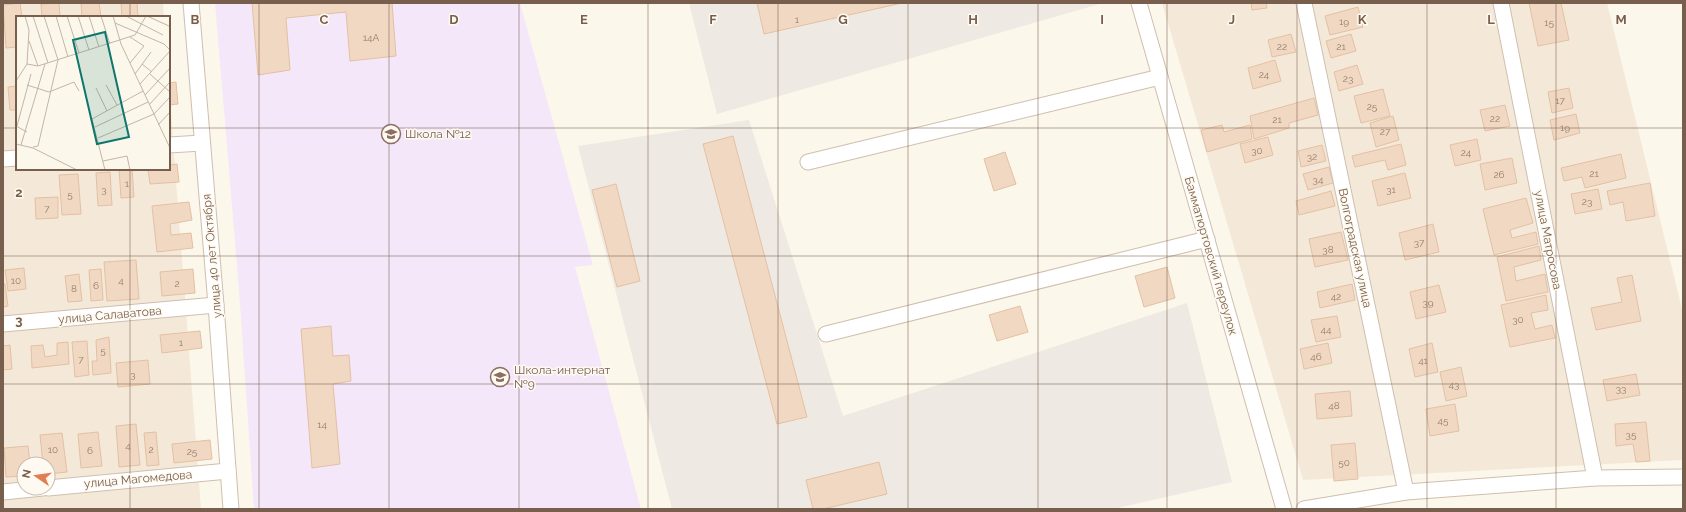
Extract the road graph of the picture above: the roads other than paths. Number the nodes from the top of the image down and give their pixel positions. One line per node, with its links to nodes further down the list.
1 (191, 3): 6 (street, улица 40 лет Октября)
2 (1138, 3): 5 (street, Бамматюртовский переулок)
3 (1304, 3): 21 (street, Волгоградская улица)
4 (1501, 3): 17 (street, улица Матросова)
5 (1160, 77): 10 (street); 11 (street, Бамматюртовский переулок)
6 (202, 143): 7 (street); 12 (street, улица 40 лет Октября)
7 (170, 145)
8 (16, 158): 9 (street)
9 (3, 159)
10 (808, 162)
11 (1206, 239): 14 (street); 23 (street, Бамматюртовский переулок)
12 (216, 305): 13 (street, улица Салаватова); 15 (street, улица 40 лет Октября)
13 (3, 324)
14 (826, 334)
15 (228, 471): 18 (street, улица Магомедова); 22 (street, улица 40 лет Октября)
16 (1683, 477): 17 (street)
17 (1595, 478): 21 (street)
18 (56, 487)
19 (16, 491): 20 (street)
20 (3, 492)
21 (1406, 492): 24 (street)
22 (231, 509)
23 (1284, 509)
24 (1304, 509)

